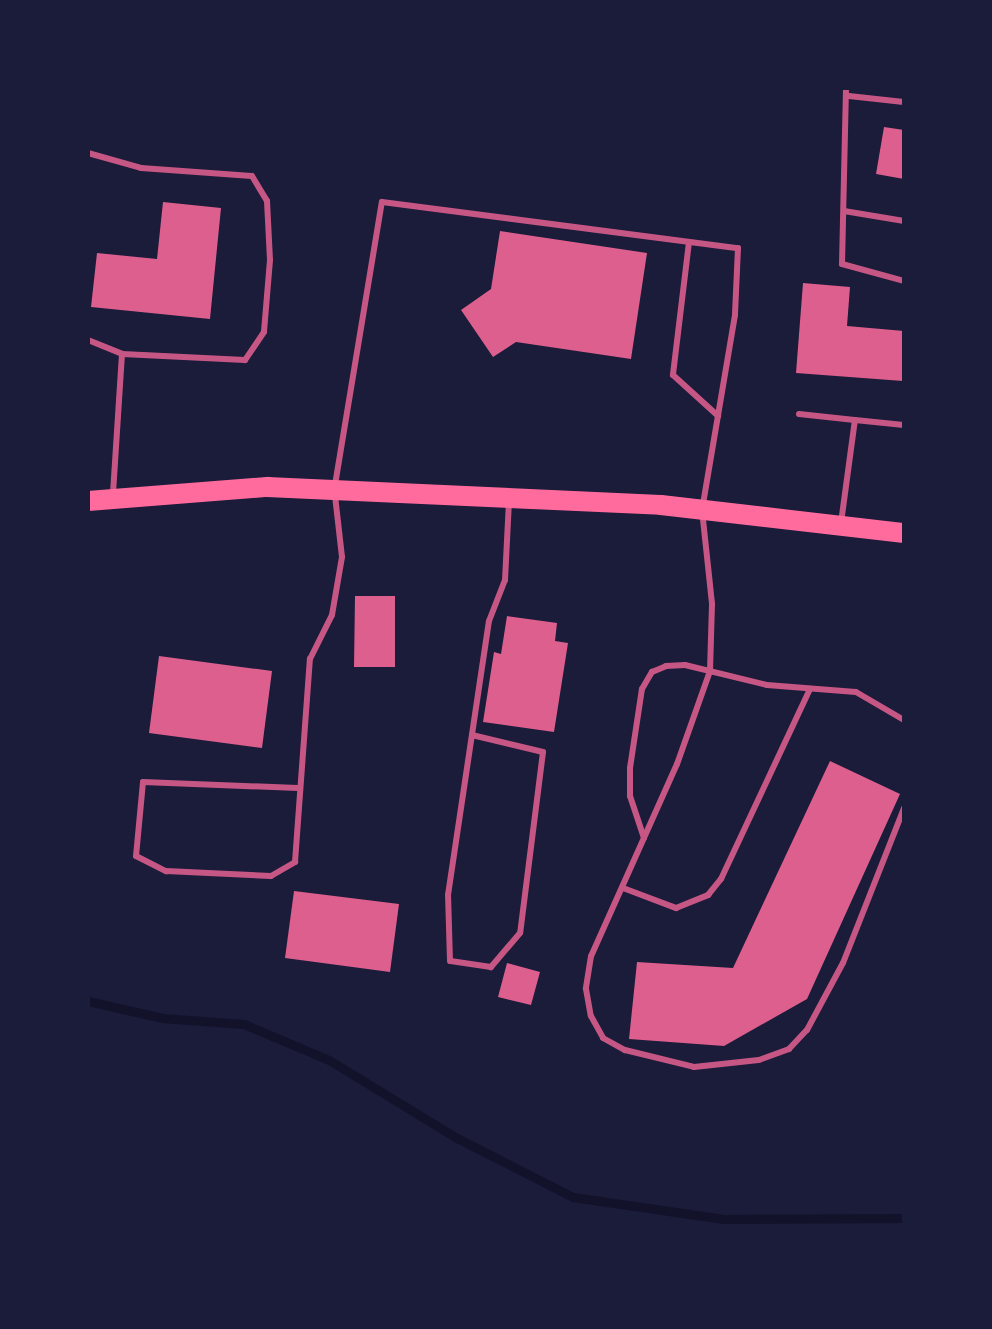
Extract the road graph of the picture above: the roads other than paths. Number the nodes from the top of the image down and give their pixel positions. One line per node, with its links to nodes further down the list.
1 (846, 88): 2 (lane)
2 (849, 96): 3 (lane); 5 (lane)
3 (904, 102)
4 (88, 153): 10 (lane)
5 (844, 211): 6 (lane); 8 (lane)
6 (904, 221)
7 (689, 242): 12 (lane); 12 (lane); 15 (lane)
8 (904, 281)
9 (88, 340): 10 (lane)
10 (122, 354): 16 (lane)
11 (799, 414): 13 (lane)
12 (718, 416): 19 (lane)
13 (855, 420): 14 (lane); 20 (lane)
14 (904, 425)
15 (334, 490): 16 (main road); 17 (main road); 26 (lane)
16 (113, 497): 18 (main road)
17 (509, 498): 19 (main road); 25 (lane)
18 (88, 501)
19 (702, 510): 20 (main road); 22 (lane)
20 (840, 526): 21 (main road)
21 (904, 533)
22 (710, 671): 23 (lane); 28 (lane); 28 (lane)
23 (810, 689): 24 (lane); 29 (lane)
24 (904, 720)
25 (472, 735): 25 (lane)
26 (298, 788): 26 (lane)
27 (904, 808): 29 (lane)
28 (644, 839): 29 (lane)
29 (623, 888)

